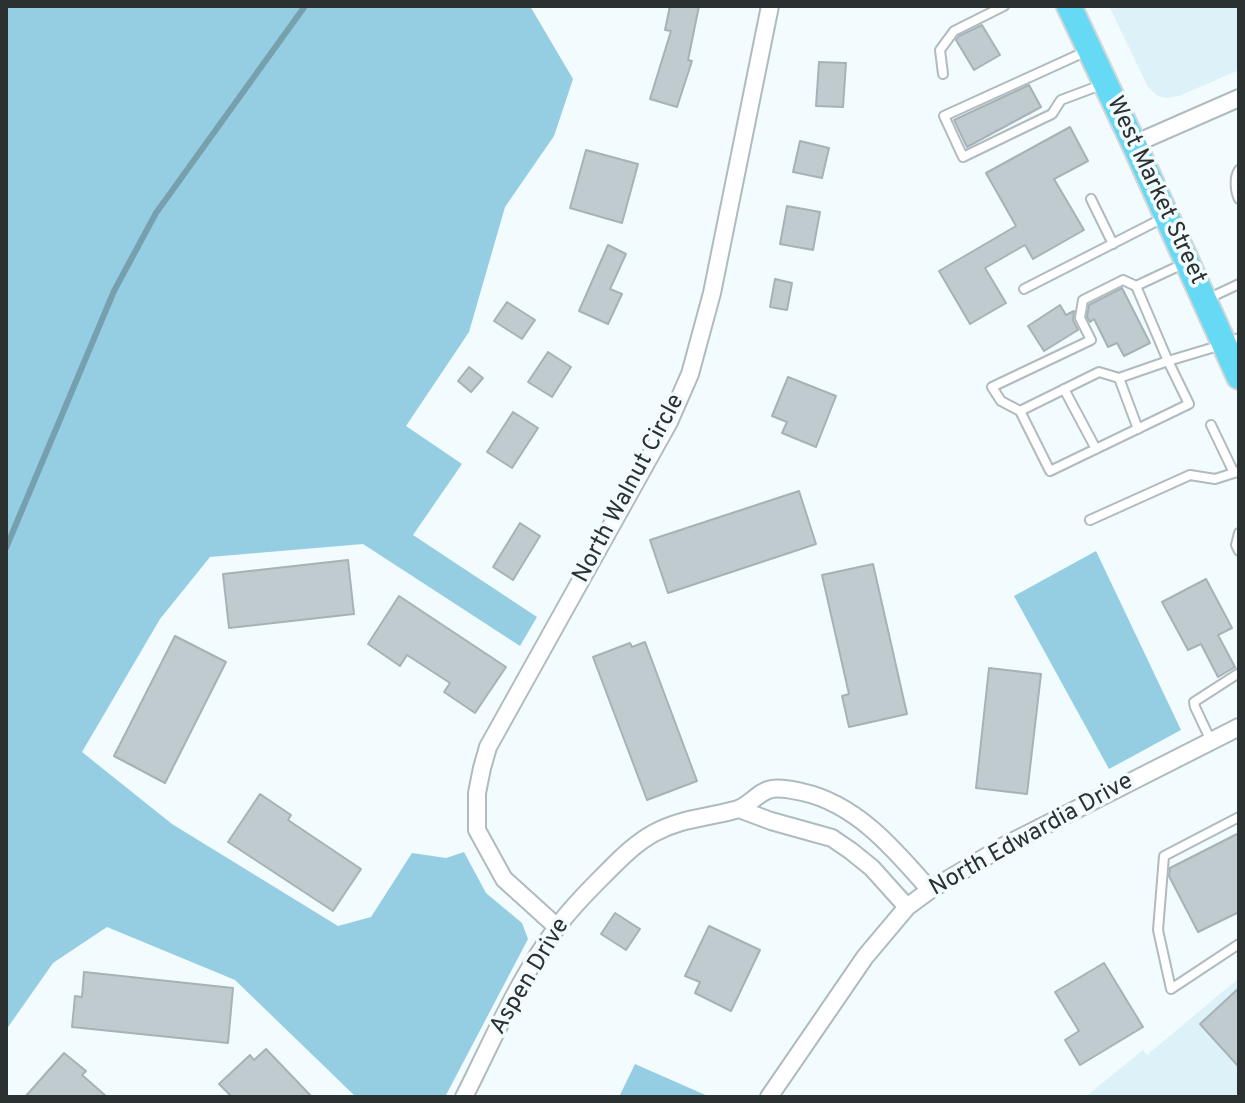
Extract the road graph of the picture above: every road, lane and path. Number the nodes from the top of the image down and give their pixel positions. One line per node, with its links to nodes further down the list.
1 (770, 6): 39 (street, North Walnut Circle)
2 (1004, 6): 5 (lane)
3 (1069, 6): 4 (main road, West Market Street)
4 (1089, 49): 6 (main road, West Market Street); 6 (lane)
5 (943, 74)
6 (1106, 83): 8 (main road, West Market Street)
7 (1239, 98): 8 (street)
8 (1134, 144): 12 (main road, West Market Street)
9 (1239, 170): 11 (lane)
10 (1091, 199): 13 (lane)
11 (1239, 199)
12 (1167, 216): 13 (lane); 14 (main road, West Market Street)
13 (1113, 244): 17 (lane)
14 (1188, 262): 16 (lane); 18 (main road, West Market Street)
15 (1239, 284): 18 (lane)
16 (1136, 286): 20 (lane); 24 (lane)
17 (1024, 289)
18 (1205, 300): 19 (main road, West Market Street)
19 (1232, 341): 20 (lane); 21 (main road, West Market Street)
20 (1168, 361): 22 (lane); 26 (lane)
21 (1239, 377)
22 (1119, 378): 23 (lane); 26 (lane)
23 (1064, 389): 24 (lane); 27 (lane)
24 (1020, 411): 27 (lane)
25 (1211, 425): 28 (lane)
26 (1138, 429): 27 (lane)
27 (1096, 449)
28 (1236, 472): 29 (lane)
29 (1090, 520)
30 (1239, 533): 31 (lane)
31 (1239, 551)
32 (1239, 673): 34 (lane)
33 (1239, 727): 34 (street, North Edwardia Drive)
34 (1211, 741): 37 (street, North Edwardia Drive)
35 (739, 809): 37 (street, Aspen Drive); 38 (street); 39 (street, Aspen Drive)
36 (1239, 817): 40 (lane)
37 (930, 890): 38 (street, North Edwardia Drive)
38 (907, 907): 42 (street, North Edwardia Drive)
39 (557, 927): 41 (street, Aspen Drive)
40 (1239, 944)
41 (464, 1097)
42 (769, 1097)

